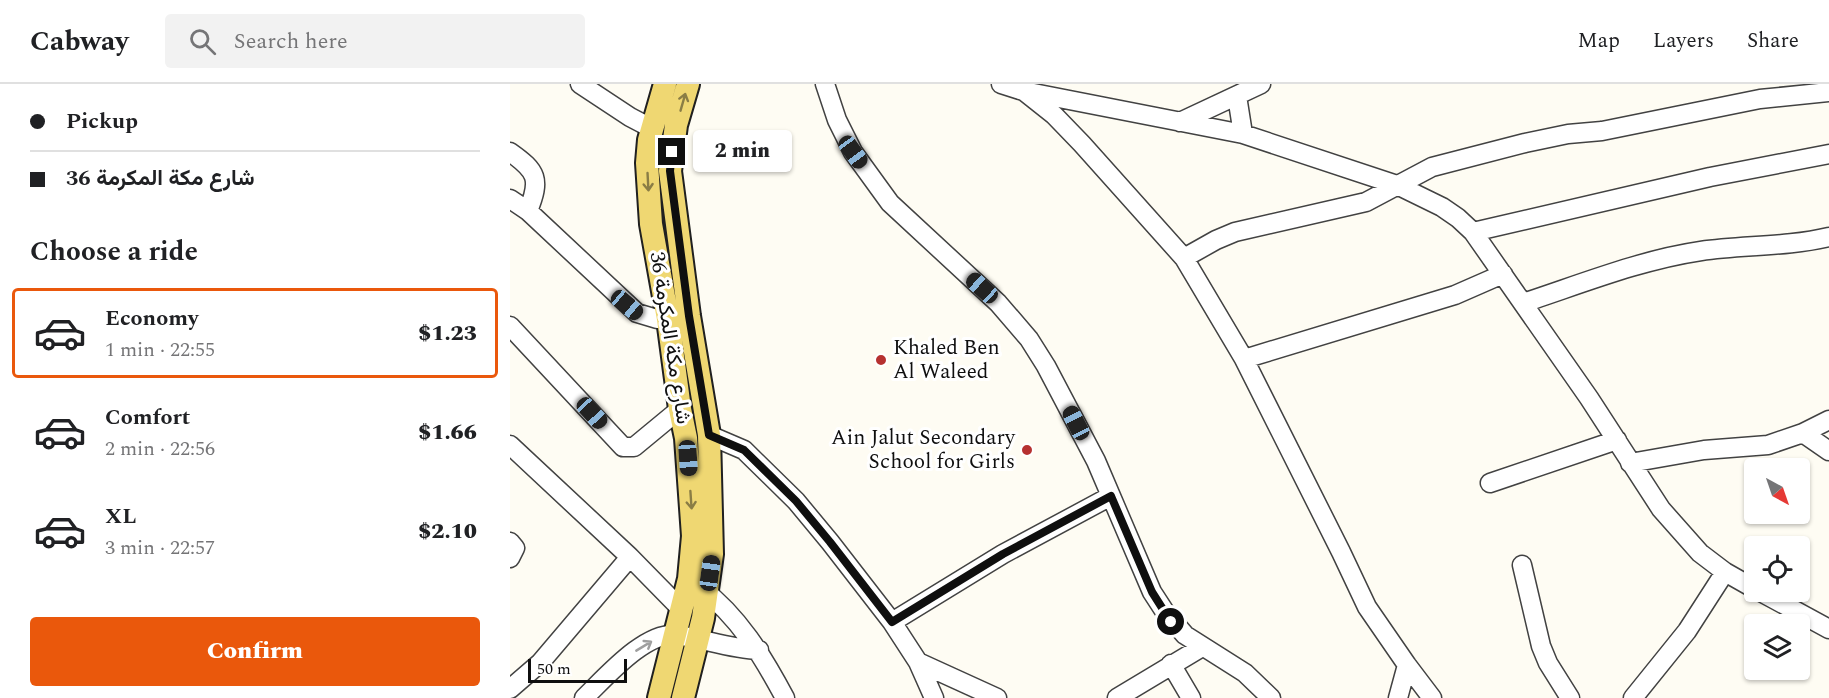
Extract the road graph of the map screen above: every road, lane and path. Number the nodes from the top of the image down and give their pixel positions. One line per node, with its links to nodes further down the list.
1 (580, 84): 12 (street)
2 (665, 84): 12 (main road, شارع مكة المكرمة 36)
3 (688, 84): 30 (main road, شارع مكة المكرمة 36, one-way to 3)
4 (825, 84): 36 (street)
5 (1001, 84): 7 (street)
6 (1261, 84): 10 (street)
7 (1023, 90): 11 (street); 21 (street)
8 (1761, 92): 9 (street); 16 (street)
9 (1829, 92)
10 (1237, 96): 11 (street); 13 (street)
11 (1180, 122): 13 (street)
12 (651, 128): 24 (main road, شارع مكة المكرمة 36, one-way to 24)
13 (1243, 134): 16 (street)
14 (510, 152): 18 (street)
15 (1829, 154): 19 (street)
16 (1397, 185): 19 (street); 21 (street)
17 (510, 200): 18 (street)
18 (528, 210): 24 (street)
19 (1473, 232): 22 (street)
20 (1829, 237): 23 (street)
21 (1184, 258): 26 (street)
22 (1503, 274): 23 (street); 26 (street)
23 (1523, 303): 31 (street)
24 (668, 319): 27 (main road, شارع مكة المكرمة 36)
25 (510, 326): 27 (street)
26 (1244, 359): 55 (street)
27 (680, 409): 42 (main road, شارع مكة المكرمة 36, one-way to 42)
28 (1829, 420): 29 (street)
29 (1803, 433): 33 (street); 34 (street)
30 (709, 435): 44 (main road, شارع مكة المكرمة 36); 47 (street)
31 (1617, 440): 34 (street); 35 (street)
32 (510, 445): 38 (street)
33 (1829, 451)
34 (1630, 463): 41 (street)
35 (1490, 483)
36 (1111, 496): 47 (street); 51 (street)
37 (510, 542): 39 (street)
38 (630, 557): 46 (street); 56 (street)
39 (510, 558)
40 (1522, 565): 68 (street)
41 (1725, 572): 43 (street); 69 (street)
42 (689, 579): 44 (street); 46 (main road, شارع مكة المكرمة 36)
43 (1744, 583)
44 (707, 592): 50 (main road, شارع مكة المكرمة 36); 52 (street)
45 (1779, 602): 48 (street)
46 (681, 609): 49 (main road, شارع مكة المكرمة 36)
47 (892, 622): 53 (street)
48 (1829, 629)
49 (675, 634): 50 (street); 57 (street, one-way to 49); 58 (main road, شارع مكة المكرمة 36)
50 (698, 640): 52 (street); 59 (main road, شارع مكة المكرمة 36)
51 (1202, 647): 54 (street); 65 (street)
52 (759, 650): 60 (street)
53 (918, 662): 61 (street); 62 (street)
54 (1171, 664): 63 (street); 64 (street)
55 (1407, 665): 66 (street); 67 (street)
56 (510, 689)
57 (584, 698)
58 (659, 698)
59 (683, 698)
60 (784, 698)
61 (934, 698)
62 (997, 698)
63 (1117, 698)
64 (1191, 698)
65 (1271, 698)
66 (1398, 698)
67 (1431, 698)
68 (1570, 698)
69 (1633, 698)

